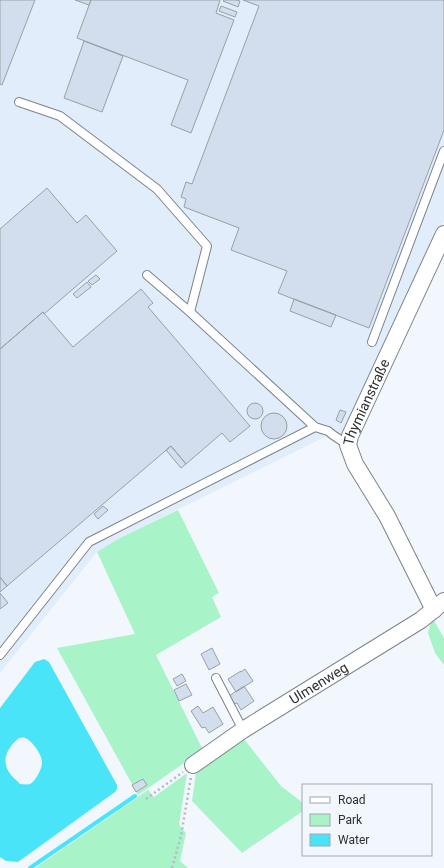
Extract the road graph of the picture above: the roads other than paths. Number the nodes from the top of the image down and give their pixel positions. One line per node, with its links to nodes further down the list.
1 (19, 102): 5 (lane)
2 (444, 151): 6 (lane)
3 (444, 234): 8 (street, Thymianstraße)
4 (148, 275): 5 (lane)
5 (190, 312): 7 (lane)
6 (372, 342)
7 (316, 427): 8 (lane); 10 (lane)
8 (348, 444): 9 (street, Thymianstraße)
9 (439, 605): 12 (street, Ulmenweg)
10 (0, 655)
11 (216, 678): 12 (lane)
12 (243, 730): 13 (street, Ulmenweg)
13 (193, 765)

